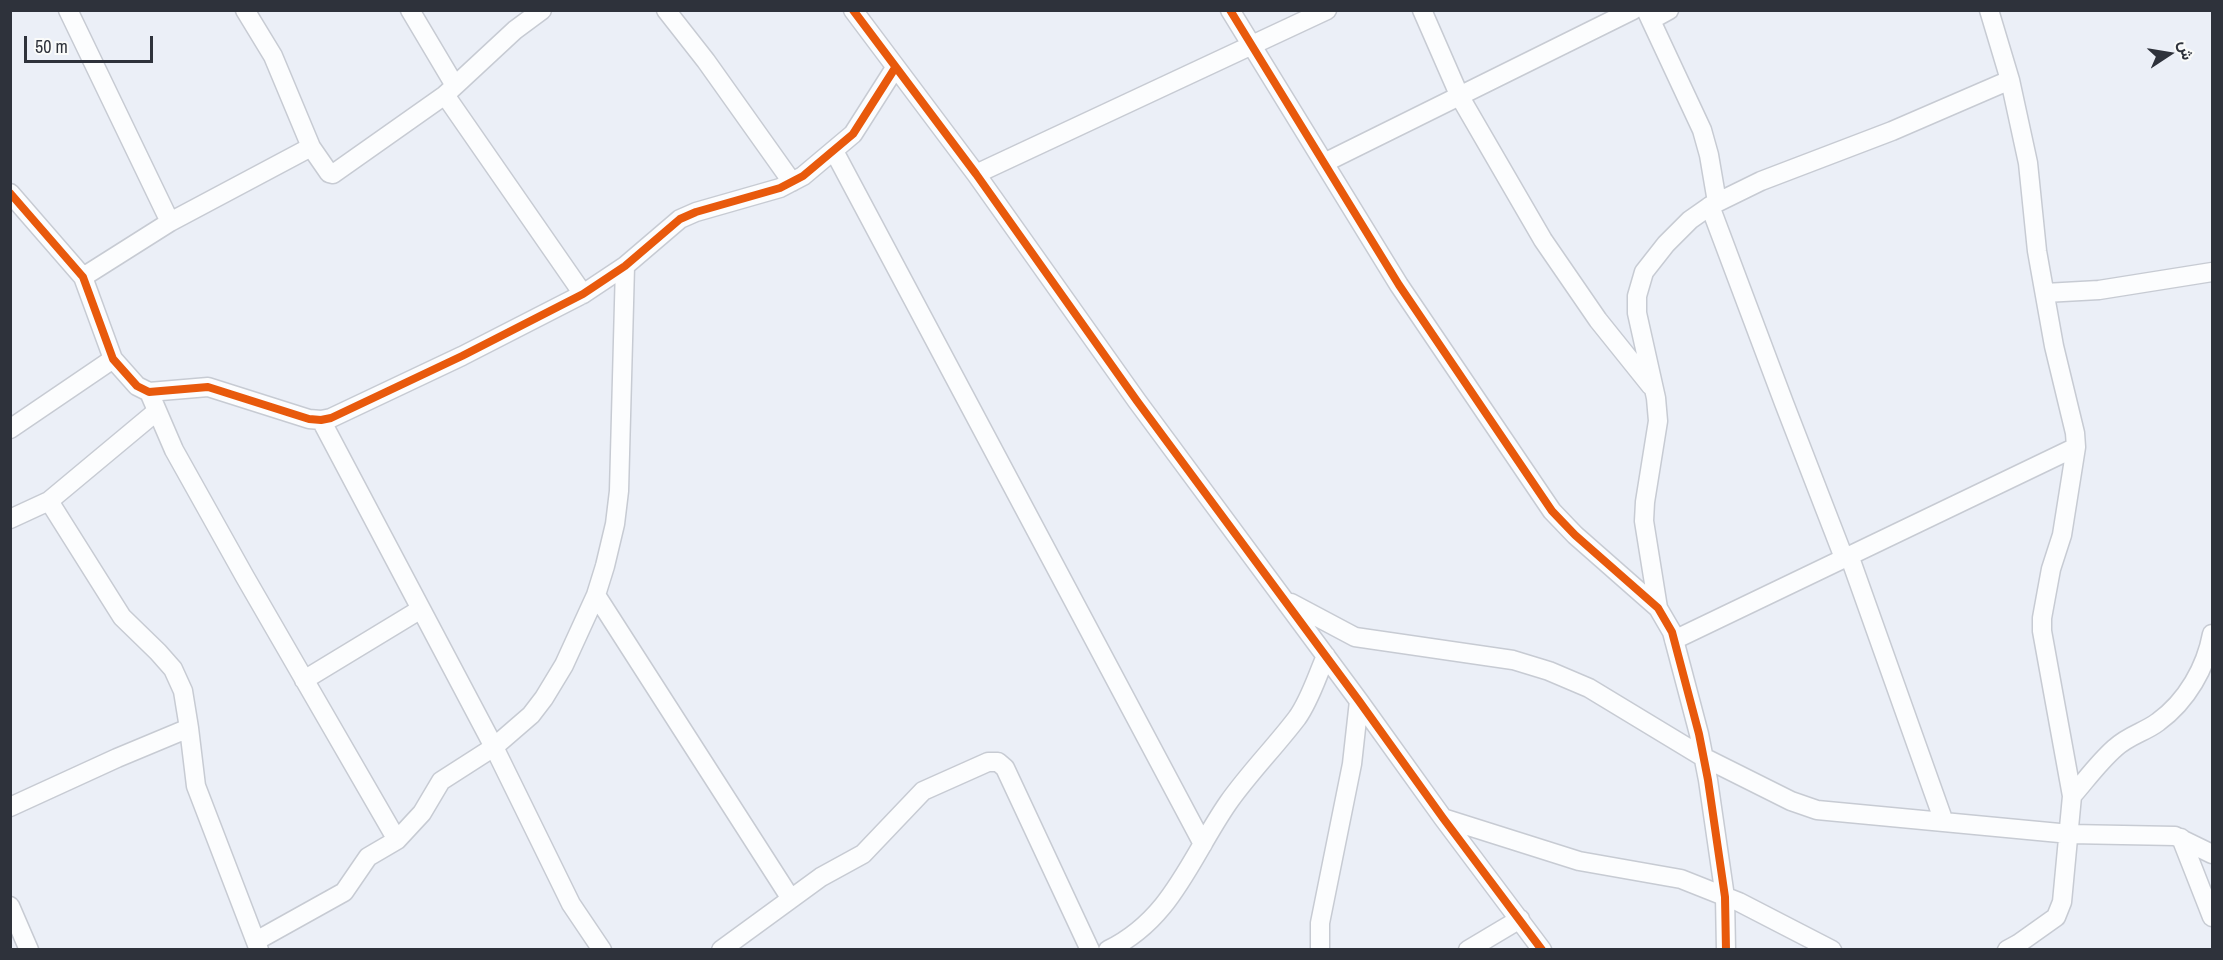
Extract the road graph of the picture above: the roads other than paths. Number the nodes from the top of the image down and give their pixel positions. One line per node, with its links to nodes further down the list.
1 (68, 10): 26 (street)
2 (245, 10): 19 (street)
3 (410, 10): 17 (street)
4 (542, 10): 17 (street)
5 (666, 10): 23 (street)
6 (853, 10): 15 (street)
7 (1230, 10): 14 (street)
8 (1327, 10): 14 (street)
9 (1422, 10): 18 (street)
10 (1633, 10): 18 (street)
11 (1669, 10): 13 (street)
12 (1989, 10): 16 (street)
13 (1649, 15): 25 (street)
14 (1251, 45): 21 (street); 22 (street)
15 (895, 68): 20 (street); 22 (street)
16 (2010, 80): 25 (street); 30 (street)
17 (449, 89): 19 (street); 31 (street)
18 (1460, 97): 21 (street); 33 (street)
19 (311, 147): 26 (street)
20 (834, 151): 23 (street); 62 (street)
21 (1324, 163): 44 (street)
22 (976, 174): 43 (street)
23 (792, 182): 27 (street)
24 (10, 193): 29 (street)
25 (1714, 204): 33 (street); 41 (street)
26 (170, 222): 29 (street)
27 (625, 266): 31 (street); 42 (street)
28 (2212, 272): 30 (street)
29 (83, 277): 32 (street)
30 (2045, 293): 38 (street)
31 (583, 294): 36 (street)
32 (113, 359): 34 (street); 37 (street)
33 (1654, 390): 44 (street)
34 (149, 392): 35 (street); 36 (street)
35 (157, 411): 39 (street); 50 (street)
36 (321, 420): 45 (street)
37 (10, 429)
38 (2076, 447): 41 (street); 55 (street)
39 (49, 501): 40 (street); 52 (street)
40 (10, 519)
41 (1847, 557): 47 (street); 58 (street)
42 (596, 595): 53 (street); 65 (street)
43 (1285, 600): 48 (street); 54 (street)
44 (1658, 608): 47 (street)
45 (421, 609): 50 (street); 53 (street)
46 (2212, 633): 49 (street)
47 (1674, 640): 54 (street)
48 (1326, 656): 51 (street); 62 (street)
49 (2206, 668): 55 (street)
50 (304, 680): 61 (street)
51 (1359, 700): 57 (street); 76 (street)
52 (189, 728): 56 (street); 69 (street)
53 (494, 747): 61 (street); 72 (street)
54 (1704, 758): 58 (street); 64 (street)
55 (2072, 796): 59 (street)
56 (10, 807)
57 (1443, 818): 64 (street); 68 (street)
58 (1944, 822): 59 (street)
59 (2070, 834): 60 (street); 70 (street)
60 (2181, 838): 63 (street); 67 (street)
61 (397, 840): 69 (street)
62 (1203, 844): 75 (street)
63 (2212, 854)
64 (1725, 897): 79 (street); 80 (street)
65 (791, 899): 73 (street); 74 (street)
66 (10, 906): 71 (street)
67 (2212, 917)
68 (1520, 919): 77 (street); 78 (street)
69 (258, 945)
70 (2016, 948)
71 (29, 950)
72 (602, 950)
73 (721, 950)
74 (1090, 950)
75 (1108, 950)
76 (1320, 950)
77 (1468, 950)
78 (1542, 950)
79 (1726, 950)
80 (1832, 950)

